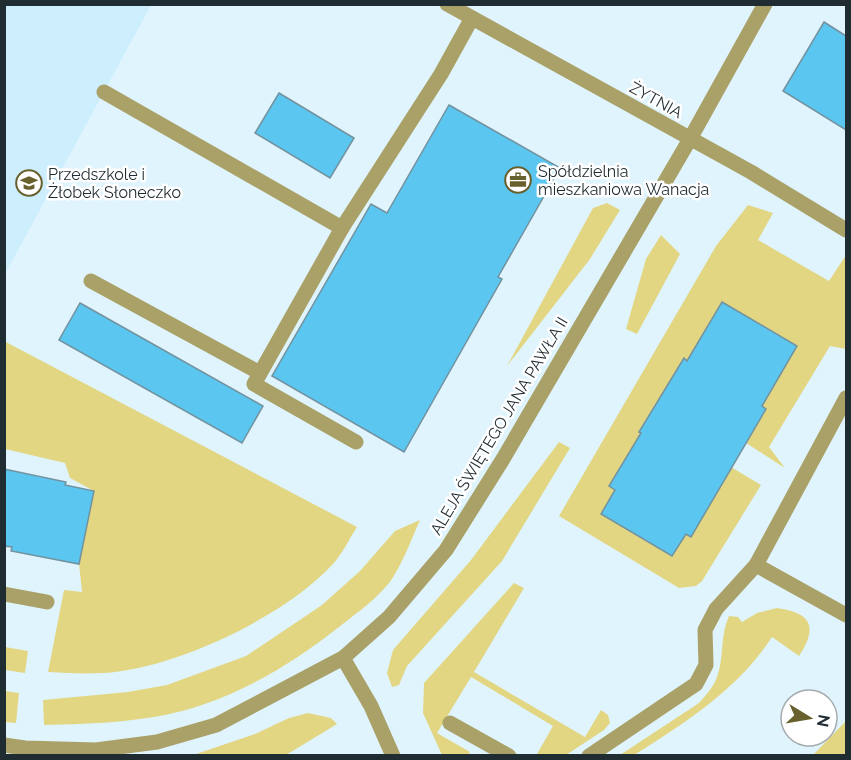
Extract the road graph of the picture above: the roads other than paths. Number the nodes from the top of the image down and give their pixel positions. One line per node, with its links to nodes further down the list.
1 (447, 4): 3 (street, ŻYTNIA)
2 (765, 4): 5 (street, ALEJA ŚWIĘTEGO JANA PAWŁA II)
3 (472, 18): 5 (street, ŻYTNIA); 6 (street)
4 (104, 92): 6 (street)
5 (690, 139): 7 (street, ŻYTNIA); 16 (street, ALEJA ŚWIĘTEGO JANA PAWŁA II)
6 (342, 228): 9 (street)
7 (846, 230)
8 (91, 281): 9 (street)
9 (260, 373): 11 (street)
10 (846, 398): 12 (street)
11 (356, 442)
12 (756, 565): 15 (street); 21 (street)
13 (4, 594): 14 (street)
14 (47, 602)
15 (846, 615)
16 (343, 658): 18 (street, ALEJA ŚWIĘTEGO JANA PAWŁA II); 19 (street)
17 (450, 723): 20 (street)
18 (4, 745)
19 (393, 756)
20 (509, 756)
21 (589, 756)

